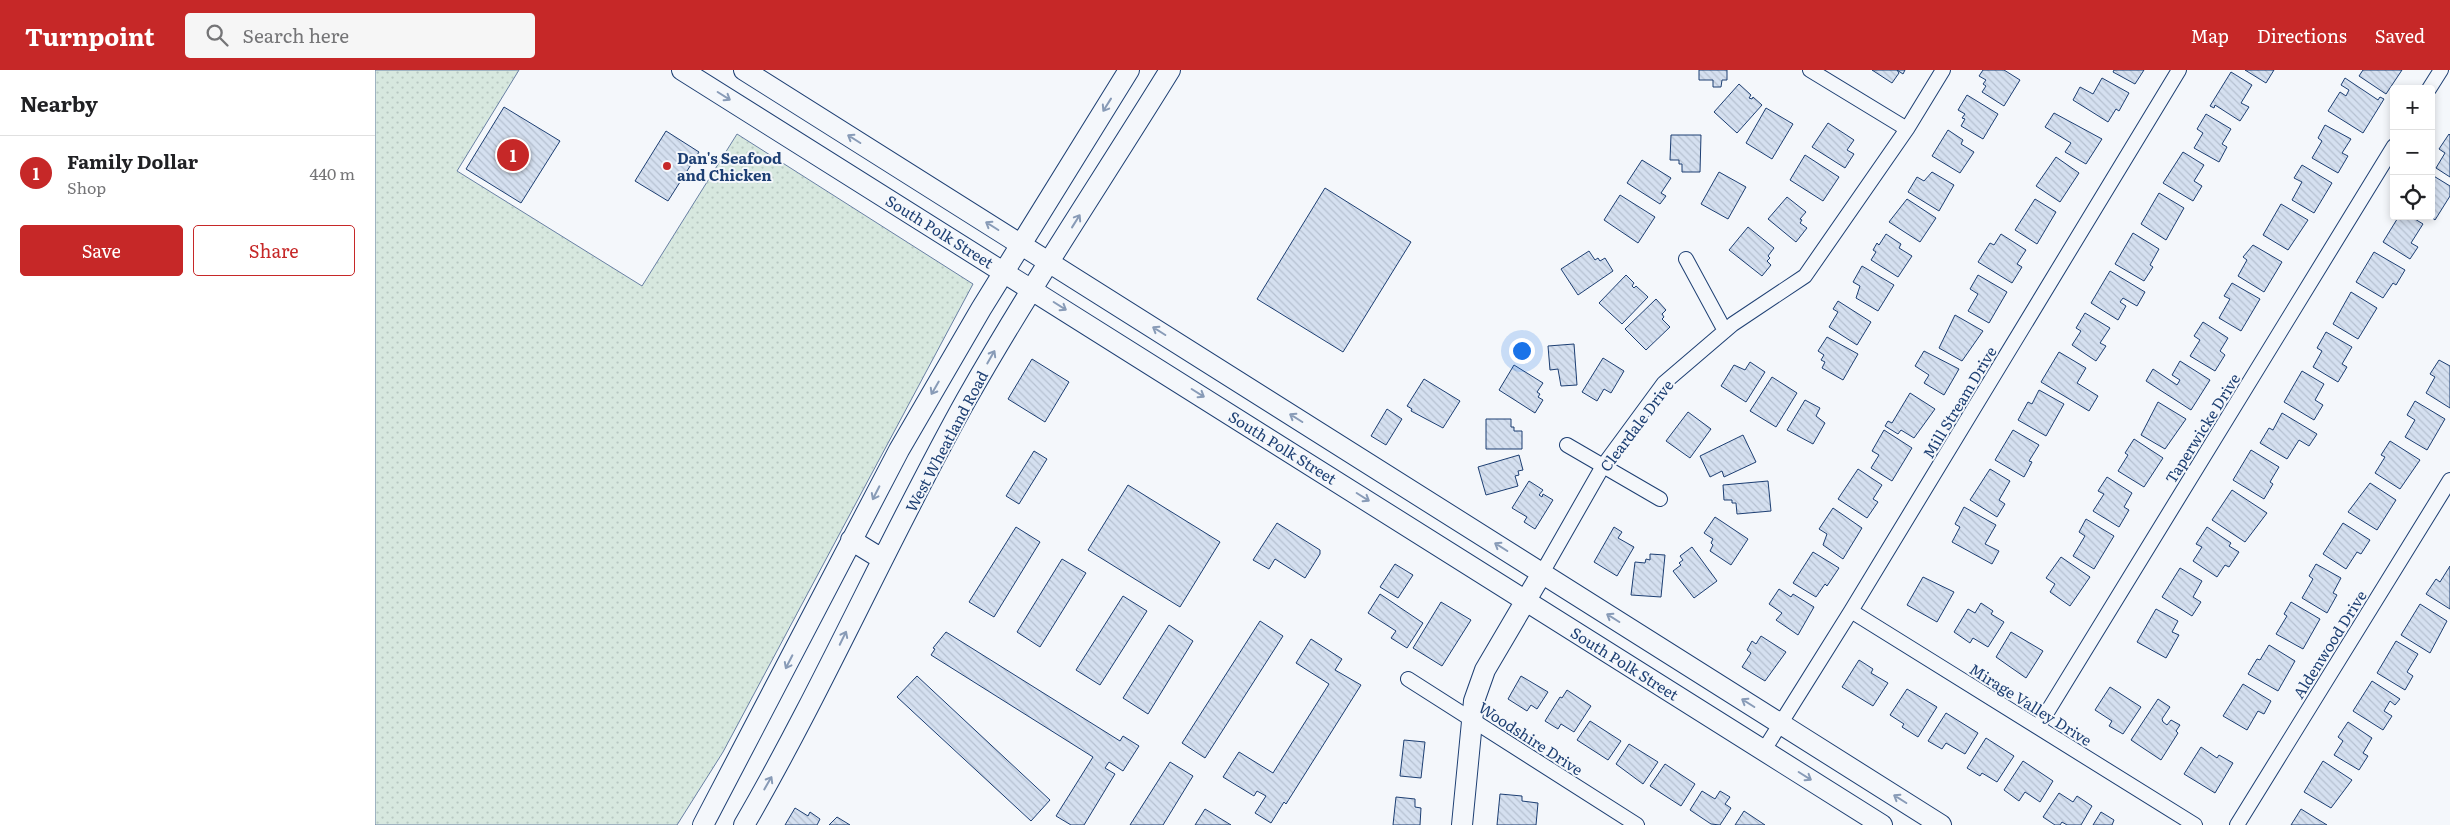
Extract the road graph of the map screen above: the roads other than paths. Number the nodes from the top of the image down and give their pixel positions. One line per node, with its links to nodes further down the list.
1 (682, 70): 15 (main road, South Polk Street, one-way to 15)
2 (744, 70): 12 (main road, South Polk Street, one-way to 2)
3 (1129, 70): 12 (main road, one-way to 12)
4 (1171, 70): 14 (main road, West Wheatland Road, one-way to 4)
5 (1809, 70): 10 (street)
6 (1943, 70): 10 (street, Cleardale Drive)
7 (2179, 70): 28 (street, Mill Stream Drive)
8 (2441, 70): 9 (street)
9 (2432, 85)
10 (1907, 129): 17 (street, Cleardale Drive)
11 (2390, 153): 32 (street, Taperwicke Drive)
12 (1021, 244): 14 (main road, South Polk Street); 15 (main road)
13 (1686, 259): 17 (street)
14 (1050, 263): 16 (main road, West Wheatland Road); 18 (main road, South Polk Street, one-way to 14)
15 (1004, 271): 16 (main road, South Polk Street); 24 (main road, one-way to 24)
16 (1033, 289): 21 (main road, South Polk Street, one-way to 21); 25 (main road, West Wheatland Road, one-way to 16)
17 (1725, 331): 20 (street, Cleardale Drive)
18 (1337, 444): 21 (main road); 26 (main road, South Polk Street, one-way to 18)
19 (1567, 445): 20 (street)
20 (1603, 466): 23 (street); 26 (street, Cleardale Drive)
21 (1321, 471): 27 (main road, South Polk Street, one-way to 27)
22 (2450, 480): 41 (street, Aldenwood Drive)
23 (1660, 499)
24 (851, 540): 25 (main road); 34 (main road, one-way to 34)
25 (882, 559): 35 (main road, West Wheatland Road, one-way to 25)
26 (1542, 573): 27 (main road, Cleardale Drive); 31 (main road, South Polk Street, one-way to 26)
27 (1526, 600): 30 (main road, Cleardale Drive); 33 (main road, South Polk Street)
28 (1851, 612): 31 (street, Mill Stream Drive); 32 (street, Mirage Valley Drive)
29 (1408, 679): 30 (street, Woodshire Drive)
30 (1471, 719): 36 (main road, Cleardale Drive); 37 (street, Woodshire Drive)
31 (1780, 723): 33 (street, Mill Stream Drive); 39 (main road, South Polk Street, one-way to 31)
32 (2038, 727): 40 (street, Mirage Valley Drive)
33 (1764, 750): 38 (main road, South Polk Street, one-way to 38)
34 (703, 825)
35 (744, 825)
36 (1462, 825)
37 (1637, 825)
38 (1882, 825)
39 (1941, 825)
40 (2195, 825)
41 (2237, 825)

